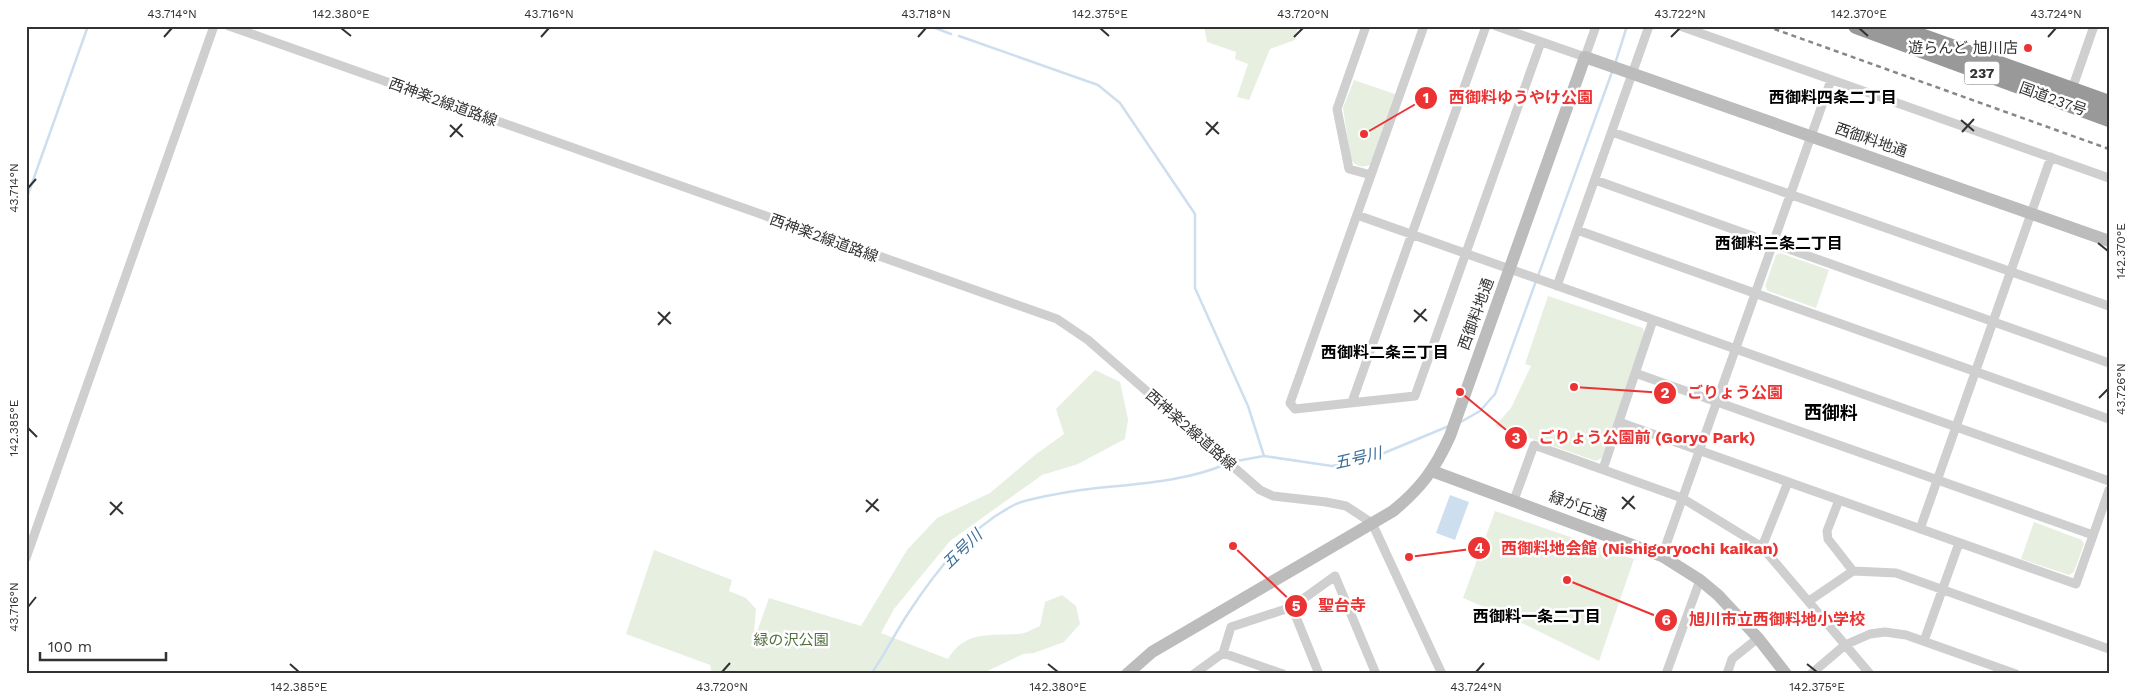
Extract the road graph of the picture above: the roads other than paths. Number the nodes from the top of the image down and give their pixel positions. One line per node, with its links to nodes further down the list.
1 (214, 26): 66 (street)
2 (229, 26): 60 (street, 西神楽2線道路線)
3 (1366, 26): 23 (street)
4 (1424, 26): 23 (street)
5 (1486, 26): 30 (street)
6 (1496, 26): 13 (street)
7 (1596, 26): 14 (street)
8 (1649, 26): 15 (street)
9 (1680, 26): 16 (street)
10 (1856, 26): 17 (highway, 国道237号 / 237)
11 (1893, 26): 17 (highway, 国道237号 / 237)
12 (2094, 26): 17 (street)
13 (1541, 42): 14 (street); 33 (street)
14 (1585, 57): 15 (street, 西御料地通); 34 (street, 西御料地通)
15 (1628, 71): 20 (street); 21 (street, 西御料地通)
16 (1831, 80): 21 (street); 22 (street)
17 (2069, 97): 18 (highway, 国道237号 / 237); 19 (highway, 国道237号 / 237)
18 (2109, 103)
19 (2109, 119)
20 (1612, 132): 25 (street); 26 (street)
21 (1811, 136): 26 (street); 27 (street, 西御料地通)
22 (2051, 157): 24 (street); 27 (street)
23 (1372, 175): 28 (street)
24 (2109, 178)
25 (1595, 180): 29 (street); 32 (street)
26 (1790, 194): 32 (street); 35 (street)
27 (2031, 214): 31 (street, 西御料地通); 35 (street)
28 (1357, 215): 30 (street); 46 (street)
29 (1577, 230): 36 (street); 37 (street)
30 (1412, 234): 33 (street); 46 (street)
31 (2109, 241)
32 (1772, 243): 37 (street); 40 (street)
33 (1466, 253): 34 (street); 46 (street)
34 (1509, 268): 36 (street); 52 (street, 西御料地通)
35 (2011, 272): 38 (street); 40 (street)
36 (1557, 286): 39 (street)
37 (1754, 293): 41 (street); 43 (street)
38 (2109, 306)
39 (1653, 320): 41 (street); 44 (street)
40 (1993, 322): 42 (street); 43 (street)
41 (1734, 349): 45 (street); 49 (street)
42 (2109, 362)
43 (1975, 372): 47 (street); 49 (street)
44 (1635, 373): 45 (street); 48 (street)
45 (1716, 401): 50 (street); 53 (street)
46 (1352, 402)
47 (2109, 419)
48 (1619, 422): 50 (street); 51 (street)
49 (1956, 427): 53 (street); 55 (street)
50 (1698, 451): 54 (street); 57 (street)
51 (1603, 469): 57 (street); 58 (street)
52 (1432, 471): 58 (street, 緑が丘通); 60 (street)
53 (1937, 480): 61 (street); 62 (street)
54 (1788, 482): 59 (street); 64 (street)
55 (2109, 482)
56 (2109, 490): 62 (street)
57 (1682, 498): 64 (street); 65 (street)
58 (1514, 500): 65 (street, 緑が丘通)
59 (1838, 500): 61 (street); 67 (street)
60 (1372, 524): 77 (street); 82 (street)
61 (1920, 529): 63 (street)
62 (2093, 535): 63 (street)
63 (1959, 543): 69 (street)
64 (1762, 547): 70 (street)
65 (1662, 556): 68 (street, 緑が丘通)
66 (26, 558)
67 (1853, 571): 69 (street); 70 (street)
68 (1700, 580): 72 (street, 緑が丘通); 83 (street)
69 (1943, 590): 73 (street); 75 (street)
70 (1809, 600): 74 (street)
71 (1292, 607): 76 (street); 80 (street); 81 (street)
72 (1758, 638): 84 (street); 85 (street, 緑が丘通)
73 (1924, 641): 74 (street); 88 (street)
74 (1845, 645): 86 (street); 87 (street)
75 (2109, 650)
76 (1223, 653): 78 (street); 79 (street)
77 (1127, 674)
78 (1194, 674)
79 (1282, 674)
80 (1319, 674)
81 (1376, 674)
82 (1442, 674)
83 (1666, 674)
84 (1727, 674)
85 (1786, 674)
86 (1811, 674)
87 (1870, 674)
88 (2016, 674)

